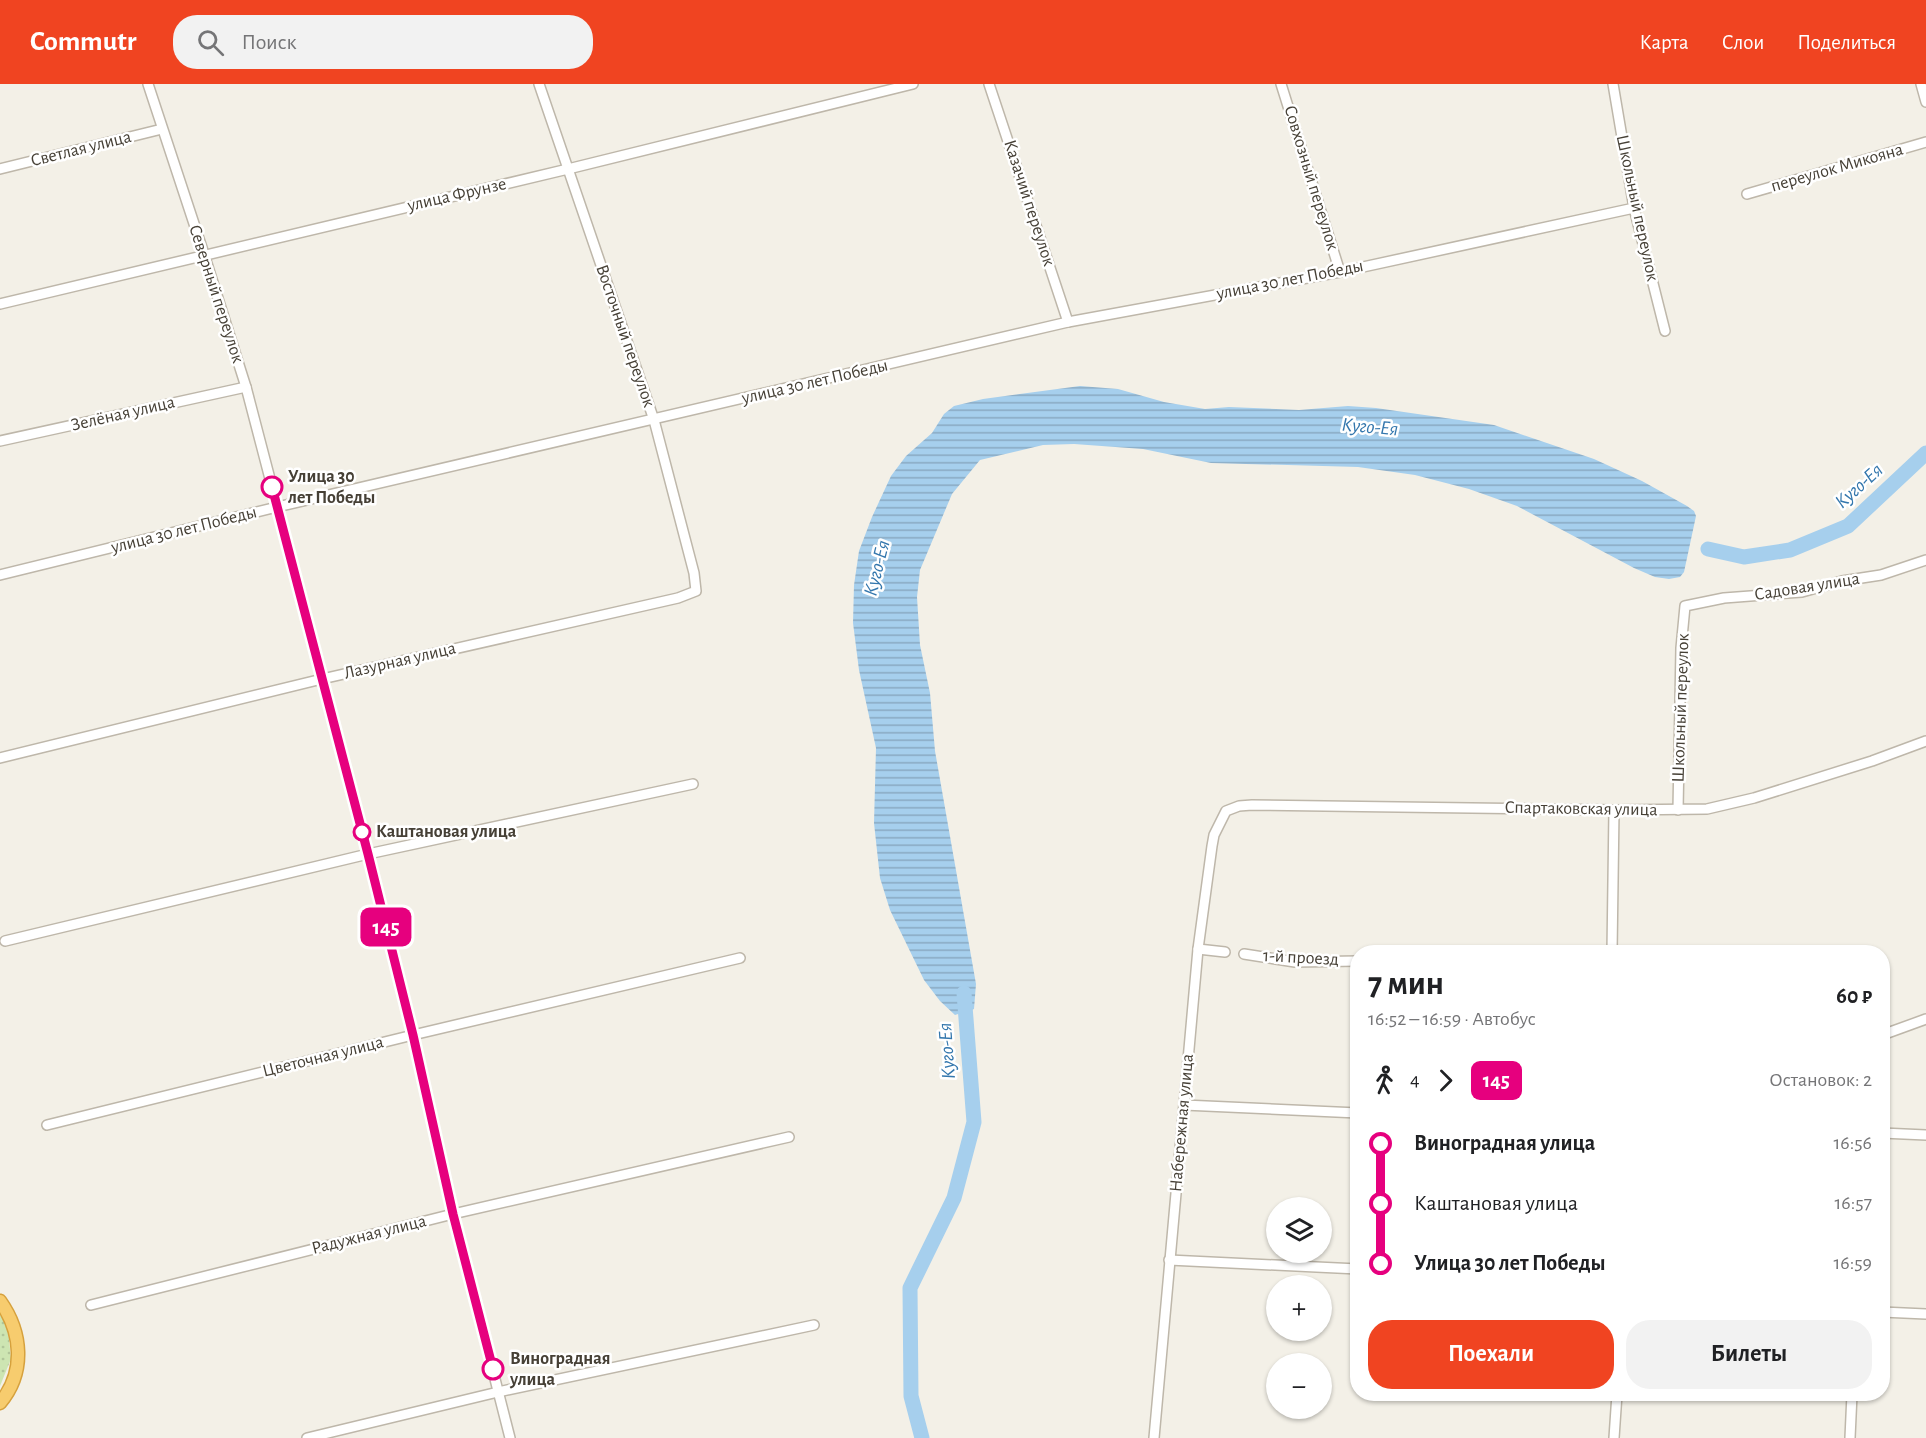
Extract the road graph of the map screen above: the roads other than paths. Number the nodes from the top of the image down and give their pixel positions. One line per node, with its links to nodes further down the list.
1 (148, 84): 9 (street, Северный переулок)
2 (539, 84): 12 (street, Восточный переулок)
3 (913, 84): 12 (street, улица Фрунзе)
4 (989, 84): 18 (street, Казачий переулок)
5 (1281, 84): 16 (street, Совхозный переулок)
6 (1613, 84): 14 (street, Школьный переулок)
7 (1921, 84): 8 (street)
8 (1926, 102)
9 (162, 129): 11 (street, Светлая улица); 15 (street, Северный переулок)
10 (1926, 142): 13 (street, переулок Микояна)
11 (0, 169)
12 (568, 169): 15 (street, улица Фрунзе); 21 (street, Восточный переулок)
13 (1748, 194)
14 (1634, 208): 16 (street, улица 30 лет Победы); 19 (street, Школьный переулок)
15 (204, 254): 17 (street, улица Фрунзе); 20 (street, Северный переулок)
16 (1340, 272): 18 (street, улица 30 лет Победы)
17 (0, 304)
18 (1068, 322): 21 (street, улица 30 лет Победы)
19 (1665, 331)
20 (246, 387): 22 (street, Зелёная улица); 23 (street, Северный переулок)
21 (654, 420): 23 (street, улица 30 лет Победы); 26 (street, Восточный переулок)
22 (0, 441)
23 (277, 507): 25 (street, улица 30 лет Победы); 28 (street, Северный переулок)
24 (1926, 560): 27 (street, Садовая улица)
25 (0, 575)
26 (696, 591): 28 (street, Лазурная улица)
27 (1686, 606): 33 (street, Школьный переулок)
28 (322, 679): 30 (street, Лазурная улица); 35 (street, Северный переулок)
29 (1926, 741): 33 (street, Спартаковская улица)
30 (0, 758)
31 (693, 784): 35 (street)
32 (1614, 810): 33 (street, Спартаковская улица); 34 (street, Спартаковская улица); 37 (street)
33 (1678, 810)
34 (1226, 811): 38 (street, Набережная улица)
35 (368, 854): 36 (street); 45 (street, Северный переулок)
36 (4, 941)
37 (1612, 945)
38 (1198, 949): 39 (street); 46 (street, Набережная улица)
39 (1225, 952)
40 (1244, 954): 42 (street, 1-й проезд)
41 (740, 958): 45 (street, Цветочная улица)
42 (1350, 961)
43 (1926, 1019): 44 (street)
44 (1890, 1032)
45 (413, 1035): 48 (street, Цветочная улица); 52 (street, Северный переулок)
46 (1184, 1105): 47 (street); 53 (street, Набережная улица)
47 (1350, 1113)
48 (47, 1125)
49 (1890, 1133): 50 (street)
50 (1926, 1134)
51 (789, 1137): 52 (street, Радужная улица)
52 (453, 1214): 56 (street, Радужная улица); 60 (street, Северный переулок)
53 (1169, 1260): 54 (street); 66 (street, Набережная улица)
54 (1350, 1269)
55 (0, 1301): 63 (highway)
56 (90, 1305)
57 (1890, 1312): 58 (street)
58 (1926, 1314)
59 (814, 1325): 60 (street)
60 (498, 1392): 64 (street); 65 (street, Северный переулок)
61 (1617, 1401): 67 (street)
62 (1852, 1401): 68 (street)
63 (0, 1403)
64 (307, 1438)
65 (510, 1438)
66 (1154, 1438)
67 (1614, 1438)
68 (1850, 1438)

